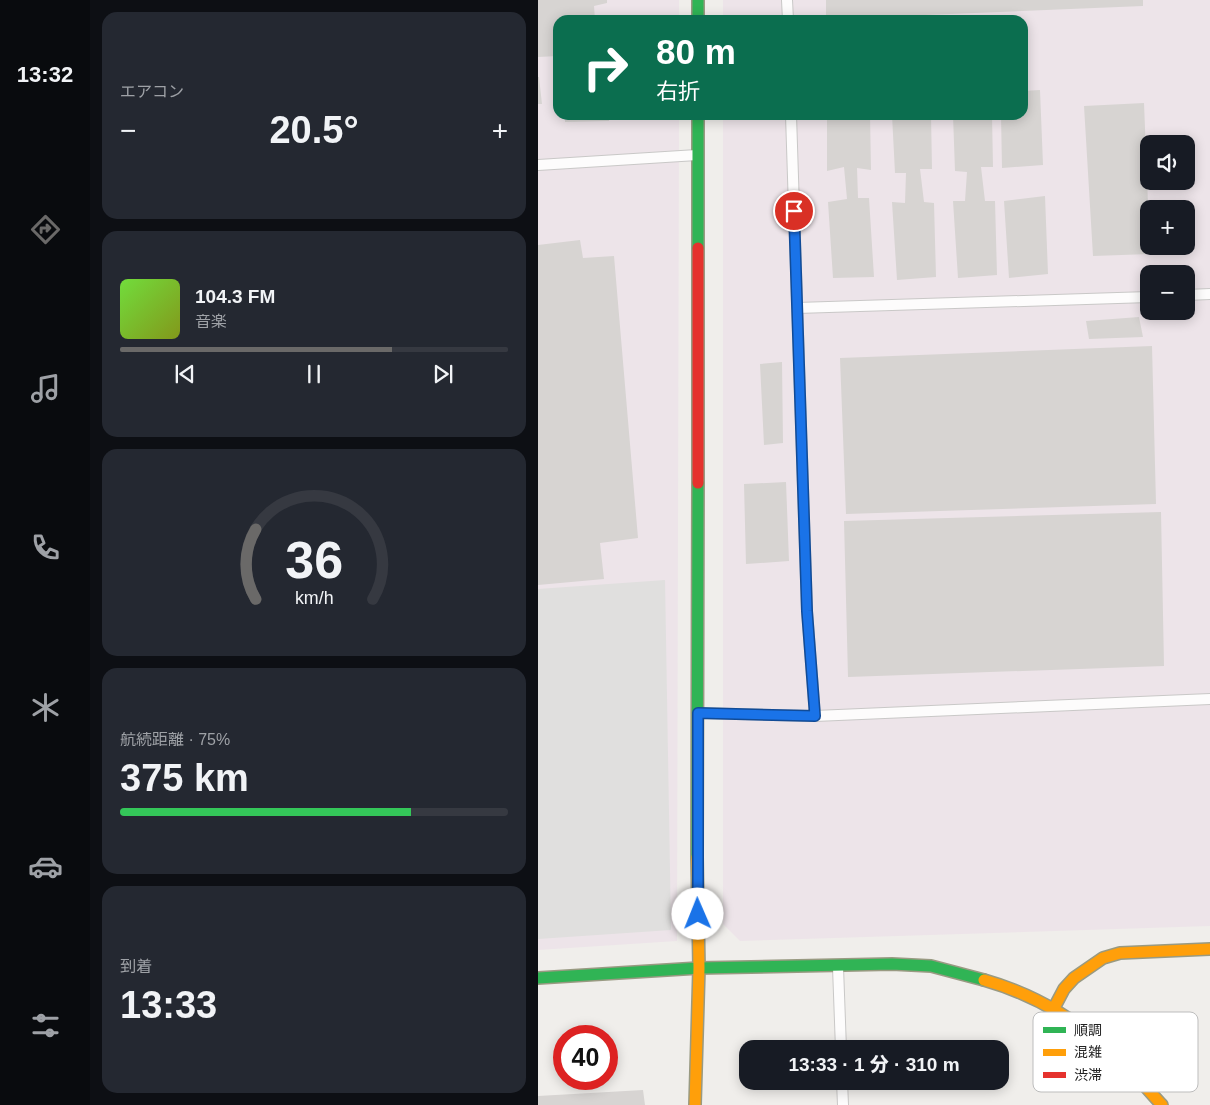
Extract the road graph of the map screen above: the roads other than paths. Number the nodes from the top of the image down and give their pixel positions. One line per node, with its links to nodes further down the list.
1 (698, 0): 3 (street)
2 (787, 0): 4 (lane)
3 (698, 15)
4 (788, 15)
5 (698, 120): 7 (street)
6 (791, 120): 12 (lane)
7 (698, 155): 8 (lane); 14 (street)
8 (538, 165)
9 (1210, 294): 10 (lane)
10 (1195, 295)
11 (1140, 296): 12 (lane)
12 (797, 308): 15 (lane)
13 (1210, 699): 15 (lane)
14 (698, 713): 15 (lane); 18 (street)
15 (815, 716)
16 (1210, 949): 20 (street)
17 (838, 966): 18 (street); 20 (street); 22 (lane)
18 (699, 968): 19 (street); 25 (street)
19 (538, 978)
20 (1054, 1008): 21 (street)
21 (1059, 1012)
22 (841, 1040)
23 (842, 1090): 26 (lane)
24 (1150, 1092): 27 (street)
25 (695, 1105)
26 (843, 1105)
27 (1162, 1105)

